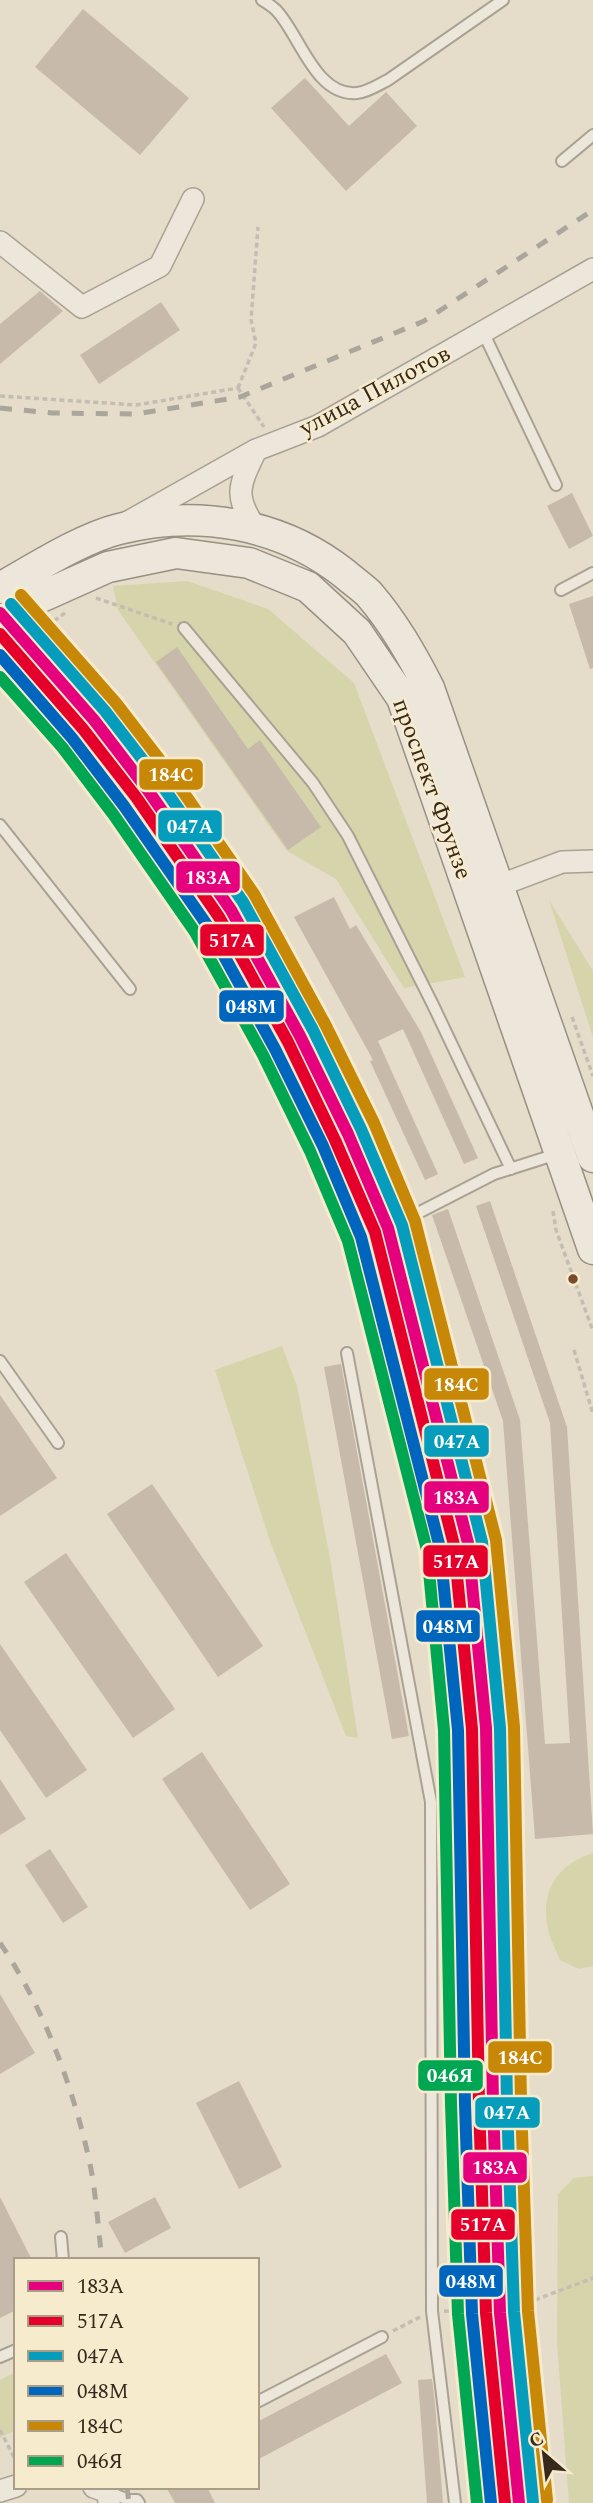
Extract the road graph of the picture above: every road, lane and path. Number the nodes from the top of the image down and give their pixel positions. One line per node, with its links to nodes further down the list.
1 (262, 0): 2 (lane)
2 (503, 0)
3 (593, 135): 4 (lane)
4 (562, 161)
5 (193, 199): 7 (street)
6 (258, 227): 10 (path)
7 (0, 242)
8 (593, 269): 9 (street, улица Пилотов)
9 (483, 332): 12 (street, улица Пилотов); 13 (lane)
10 (238, 388): 11 (path); 12 (path)
11 (0, 396)
12 (265, 446): 14 (street, улица Пилотов); 15 (street)
13 (556, 485)
14 (117, 529): 15 (main road, проспект Фрунзе); 17 (main road, проспект Фрунзе)
15 (256, 529): 26 (main road, проспект Фрунзе)
16 (593, 573): 18 (lane)
17 (0, 588)
18 (561, 590)
19 (88, 596): 22 (path)
20 (66, 612): 23 (path)
21 (0, 623): 30 (main road, проспект Фрунзе)
22 (184, 628): 32 (lane)
23 (0, 662)
24 (0, 825): 27 (lane)
25 (593, 861): 26 (street)
26 (498, 886): 31 (main road, проспект Фрунзе)
27 (130, 989)
28 (572, 1017): 29 (path)
29 (593, 1076)
30 (560, 1153): 32 (lane); 34 (main road, проспект Фрунзе)
31 (593, 1157)
32 (511, 1169): 33 (lane)
33 (415, 1214)
34 (593, 1249)
35 (574, 1350): 38 (path)
36 (347, 1353): 43 (lane)
37 (0, 1361): 39 (lane)
38 (593, 1414)
39 (58, 1443)
40 (61, 2237): 41 (lane)
41 (63, 2258)
42 (593, 2278): 43 (path)
43 (432, 2311): 44 (path); 50 (lane)
44 (382, 2337): 45 (lane)
45 (259, 2401)
46 (0, 2430): 47 (path)
47 (14, 2457)
48 (104, 2494): 49 (lane)
49 (138, 2502)
50 (455, 2503)

